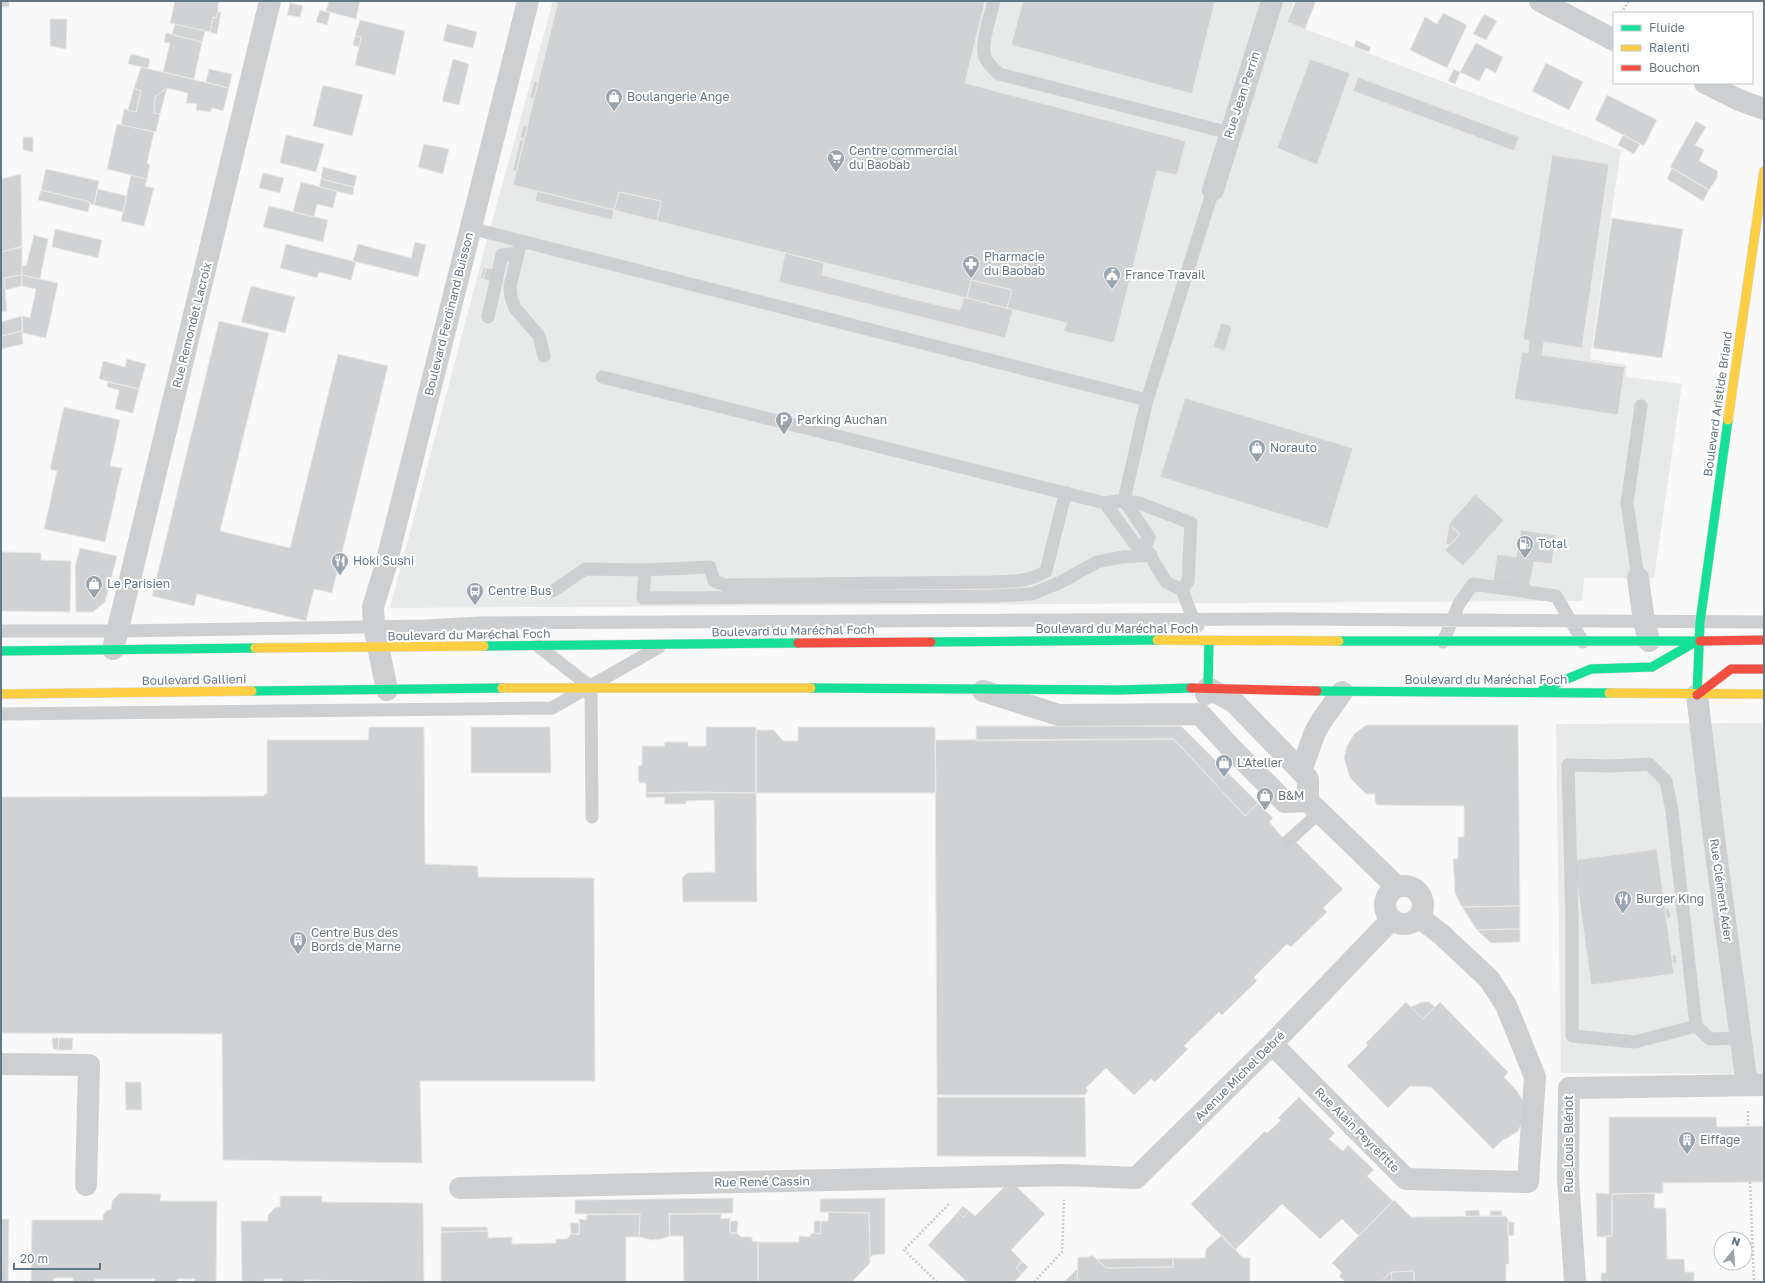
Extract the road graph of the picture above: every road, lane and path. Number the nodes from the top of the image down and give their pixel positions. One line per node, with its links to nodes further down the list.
1 (270, 1): 39 (street, Rue Remondet Lacroix)
2 (528, 1): 14 (street, Boulevard Ferdinand Buisson)
3 (994, 1): 11 (lane)
4 (1272, 1): 11 (street, Rue Jean Perrin)
5 (1540, 1): 8 (street)
6 (1628, 1): 7 (path)
7 (1622, 12)
8 (1613, 39)
9 (1707, 84): 10 (street)
10 (1764, 109)
11 (1230, 133): 13 (street, Rue Jean Perrin)
12 (1764, 171): 17 (main road, Boulevard Aristide Briand)
13 (1213, 190): 21 (lane)
14 (470, 228): 15 (lane); 36 (street, Boulevard Ferdinand Buisson)
15 (519, 247): 18 (lane); 19 (lane); 21 (lane)
16 (1760, 257): 17 (main road)
17 (1748, 274): 34 (main road, Boulevard Aristide Briand)
18 (488, 317)
19 (544, 356)
20 (602, 377): 23 (lane)
21 (1147, 400): 24 (lane)
22 (1641, 406): 28 (lane)
23 (1067, 493): 25 (lane); 27 (lane)
24 (1124, 500): 25 (lane); 26 (lane); 29 (lane)
25 (1105, 502): 26 (lane)
26 (1148, 551): 27 (lane); 29 (lane)
27 (645, 570): 30 (lane)
28 (1638, 578): 38 (street)
29 (1182, 590): 33 (lane)
30 (553, 591)
31 (1451, 620): 32 (lane); 32 (lane); 33 (lane); 43 (lane)
32 (1569, 620): 38 (lane); 44 (lane)
33 (1194, 621): 36 (lane); 42 (lane)
34 (1700, 622): 35 (lane); 38 (lane); 40 (main road, Boulevard Aristide Briand)
35 (1764, 622)
36 (374, 626): 39 (lane); 47 (street, Boulevard Ferdinand Buisson)
37 (1, 631): 39 (lane)
38 (1646, 631): 40 (main road, Boulevard du Maréchal Foch); 44 (main road, Boulevard du Maréchal Foch)
39 (116, 640): 47 (main road); 48 (main road)
40 (1698, 640): 41 (main road, Boulevard du Maréchal Foch); 55 (main road); 58 (main road, Boulevard Aristide Briand)
41 (1764, 640)
42 (1209, 641): 43 (main road, Boulevard du Maréchal Foch); 45 (main road, Boulevard du Maréchal Foch); 52 (main road, Boulevard du Maréchal Foch)
43 (1443, 642): 44 (main road, Boulevard du Maréchal Foch)
44 (1583, 642)
45 (664, 644): 46 (main road, Boulevard du Maréchal Foch); 50 (lane)
46 (538, 646): 47 (main road, Boulevard du Maréchal Foch); 50 (lane)
47 (377, 648): 53 (street, Boulevard Ferdinand Buisson)
48 (1, 651)
49 (1764, 669): 58 (main road)
50 (591, 687): 51 (main road, Boulevard du Maréchal Foch); 53 (main road, Boulevard du Maréchal Foch); 59 (lane); 63 (lane)
51 (974, 688): 52 (main road, Boulevard du Maréchal Foch); 60 (street)
52 (1208, 688): 54 (main road, Boulevard du Maréchal Foch); 60 (street); 61 (street)
53 (387, 690): 56 (main road, Boulevard Gallieni)
54 (1342, 692): 55 (main road, Boulevard du Maréchal Foch); 61 (street)
55 (1536, 692): 58 (main road, Boulevard du Maréchal Foch)
56 (1, 694)
57 (1764, 694): 58 (main road, Boulevard du Maréchal Foch)
58 (1697, 695): 69 (street, Rue Clément Ader)
59 (1, 714)
60 (1200, 714): 62 (street)
61 (1301, 772): 62 (street)
62 (1314, 807): 64 (lane); 65 (street)
63 (592, 817)
64 (1287, 842)
65 (1397, 887): 66 (street); 67 (street)
66 (1420, 918): 67 (street); 70 (street, Rue Alain Peyrefitte)
67 (1391, 920): 70 (street, Avenue Michel Debré)
68 (1696, 1026): 68 (lane); 69 (lane)
69 (1741, 1038): 72 (street, Rue Clément Ader)
70 (1272, 1044): 73 (street, Avenue Michel Debré)
71 (1, 1064): 76 (street)
72 (1755, 1085): 80 (street, Rue Louis Blériot)
73 (1064, 1175): 74 (street, Rue René Cassin); 79 (path)
74 (949, 1178): 77 (street, Rue René Cassin); 78 (path)
75 (1750, 1182): 81 (path)
76 (86, 1185)
77 (460, 1188)
78 (937, 1282)
79 (1034, 1282)
80 (1575, 1282)
81 (1754, 1282)

